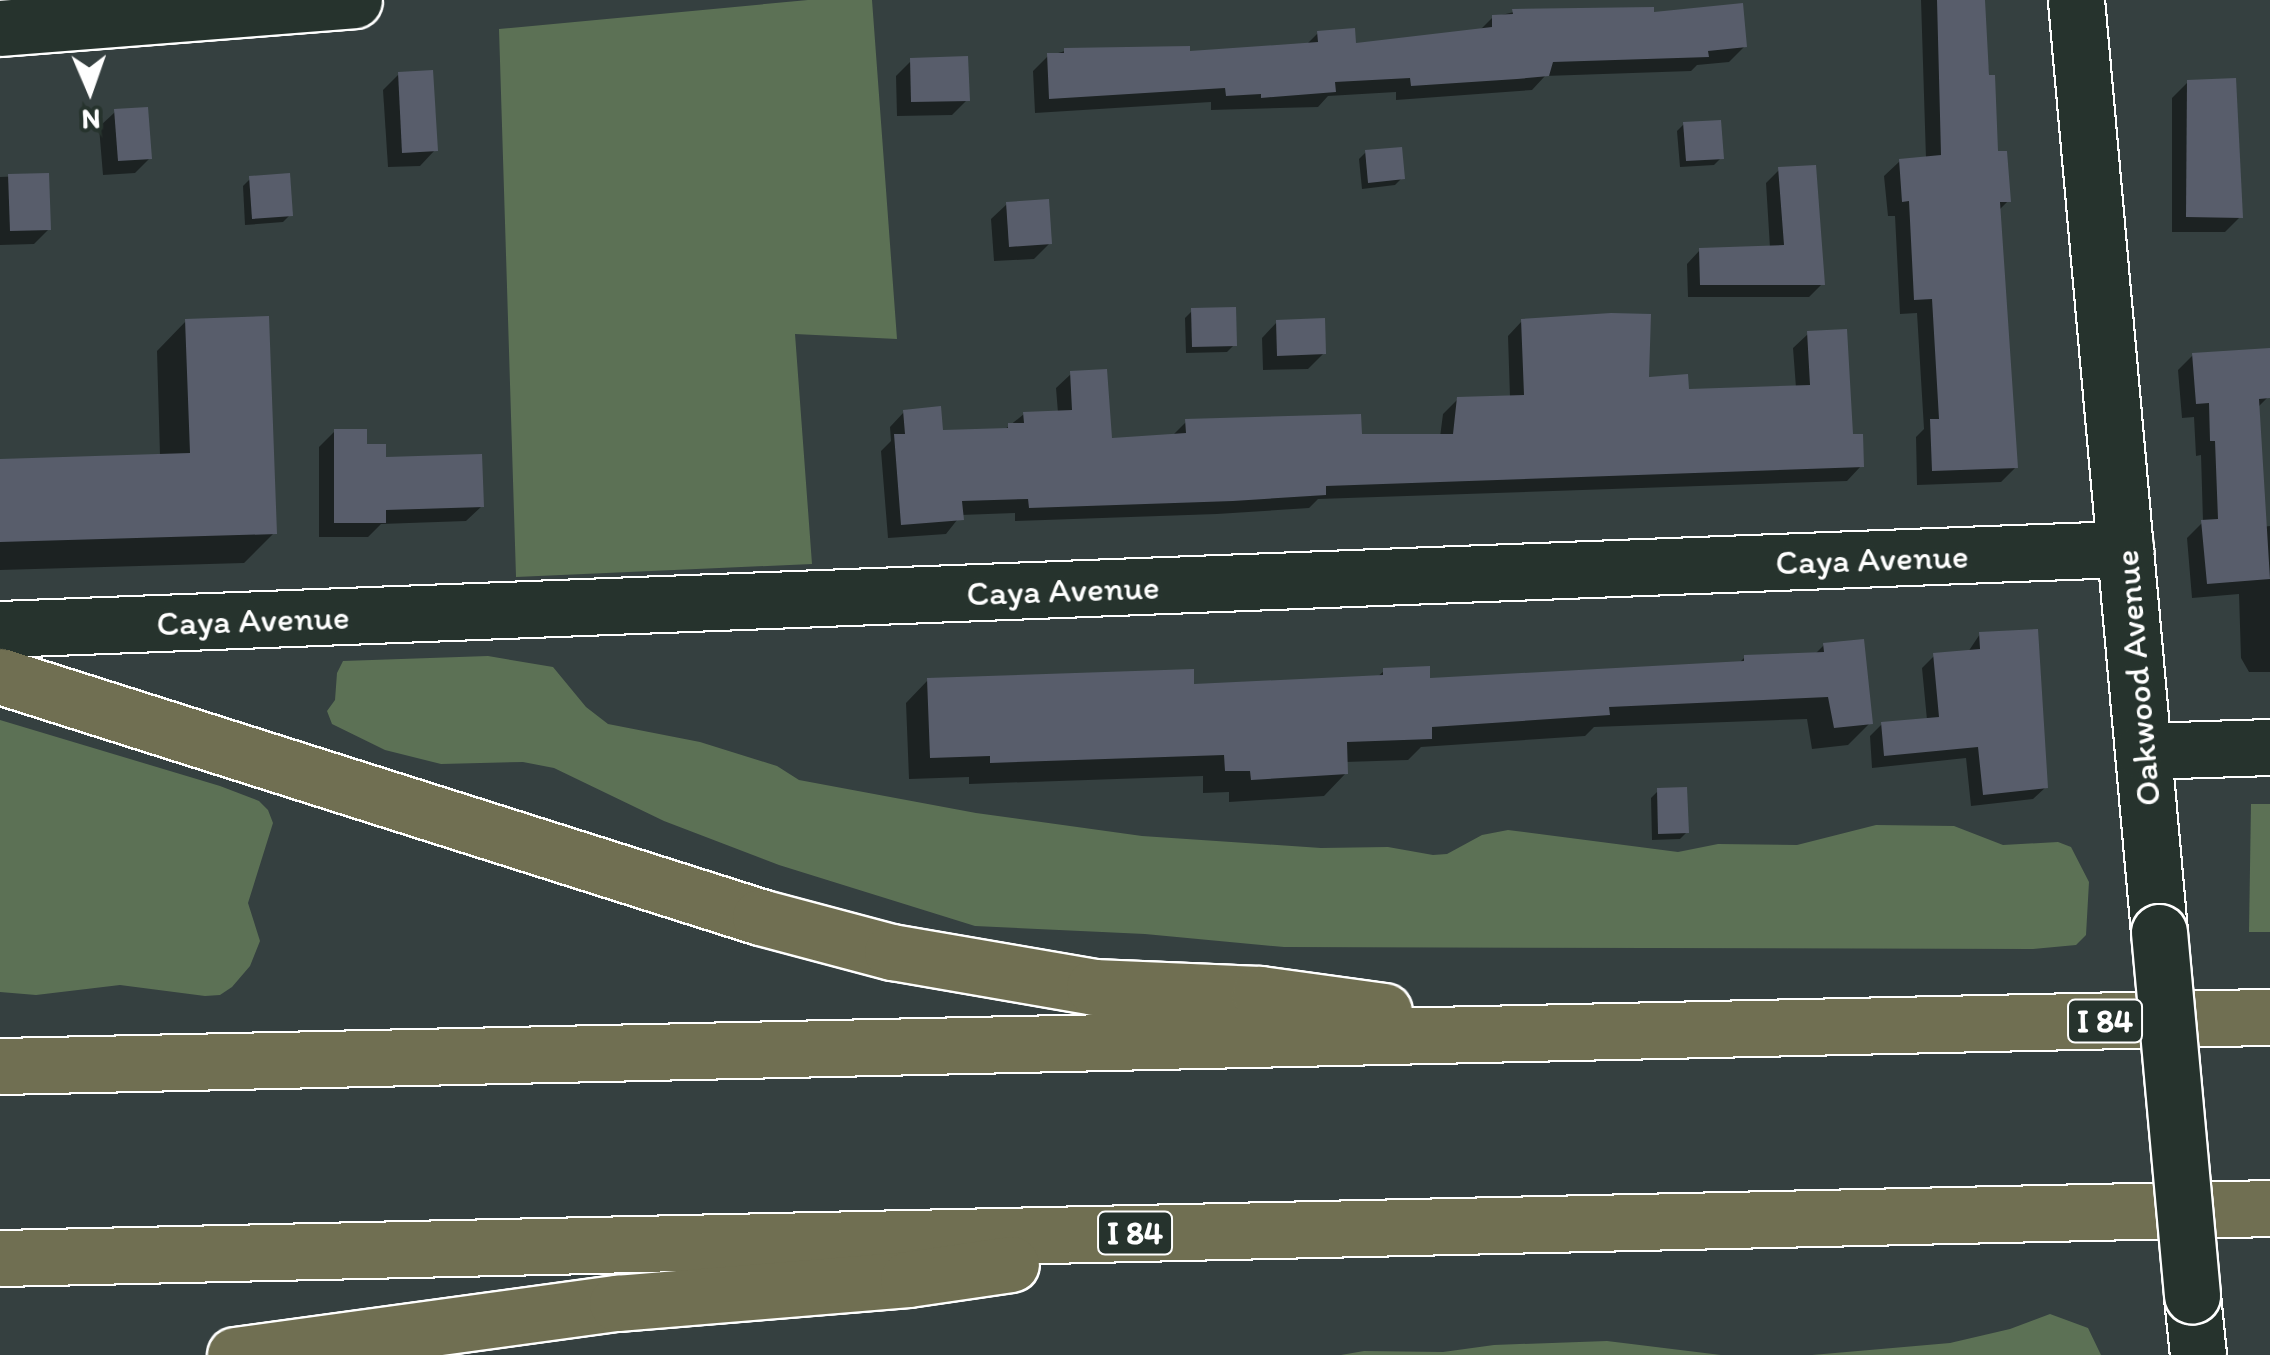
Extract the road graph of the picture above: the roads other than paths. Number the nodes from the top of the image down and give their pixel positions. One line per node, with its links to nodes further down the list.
1 (354, 0): 3 (street)
2 (2076, 0): 4 (street, Oakwood Avenue)
3 (0, 28)
4 (2125, 549): 5 (street, Caya Avenue); 8 (street, Oakwood Avenue)
5 (0, 629)
6 (0, 676): 10 (highway)
7 (2270, 747): 8 (street)
8 (2143, 751): 16 (street, Oakwood Avenue, bridge)
9 (2270, 1017): 10 (highway, I 84)
10 (1489, 1034): 11 (highway, I 84)
11 (0, 1066)
12 (2270, 1208): 13 (highway, I 84)
13 (1129, 1233): 14 (highway, I 84); 15 (highway)
14 (0, 1258)
15 (235, 1355)
16 (2198, 1355)

